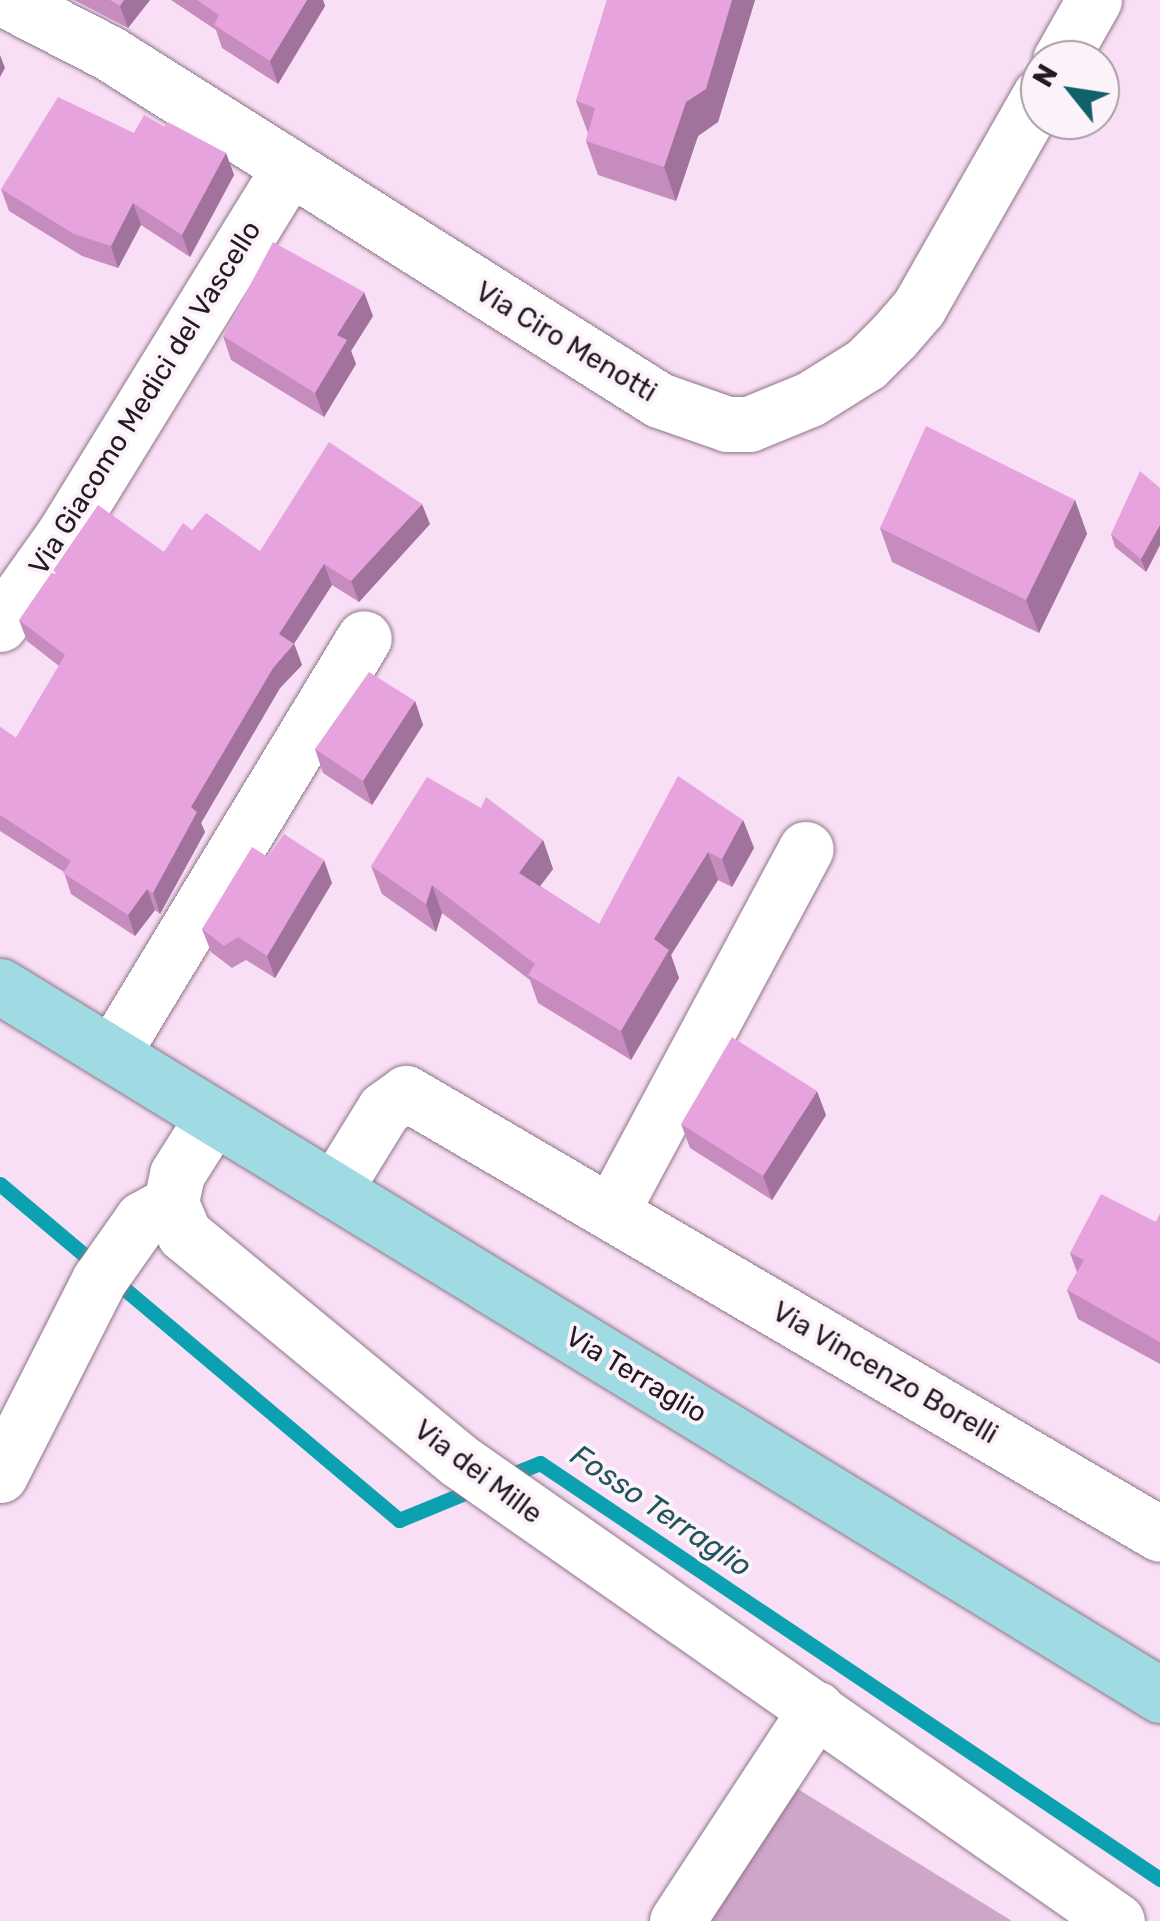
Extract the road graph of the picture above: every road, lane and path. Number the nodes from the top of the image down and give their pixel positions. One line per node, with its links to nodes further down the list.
1 (6, 0): 5 (street, Via Ciro Menotti)
2 (1094, 0): 3 (street)
3 (1071, 40)
4 (1020, 130): 5 (street, Via Ciro Menotti)
5 (286, 171): 6 (street, Via Giacomo Medici del Vascello)
6 (0, 624)
7 (364, 638): 10 (street)
8 (806, 849): 14 (street)
9 (0, 986): 10 (main road, Via Terraglio)
10 (112, 1054): 11 (main road, Via Terraglio)
11 (213, 1117): 12 (main road, Via Terraglio); 13 (street)
12 (334, 1190): 14 (street, Via Vincenzo Borelli); 17 (main road, Via Terraglio)
13 (172, 1203): 15 (street); 18 (street, Via dei Mille)
14 (611, 1212): 16 (street, Via Vincenzo Borelli)
15 (0, 1475)
16 (1160, 1534)
17 (1160, 1695)
18 (816, 1709): 19 (street, Via dei Mille); 20 (street)
19 (1096, 1915)
20 (677, 1921)

